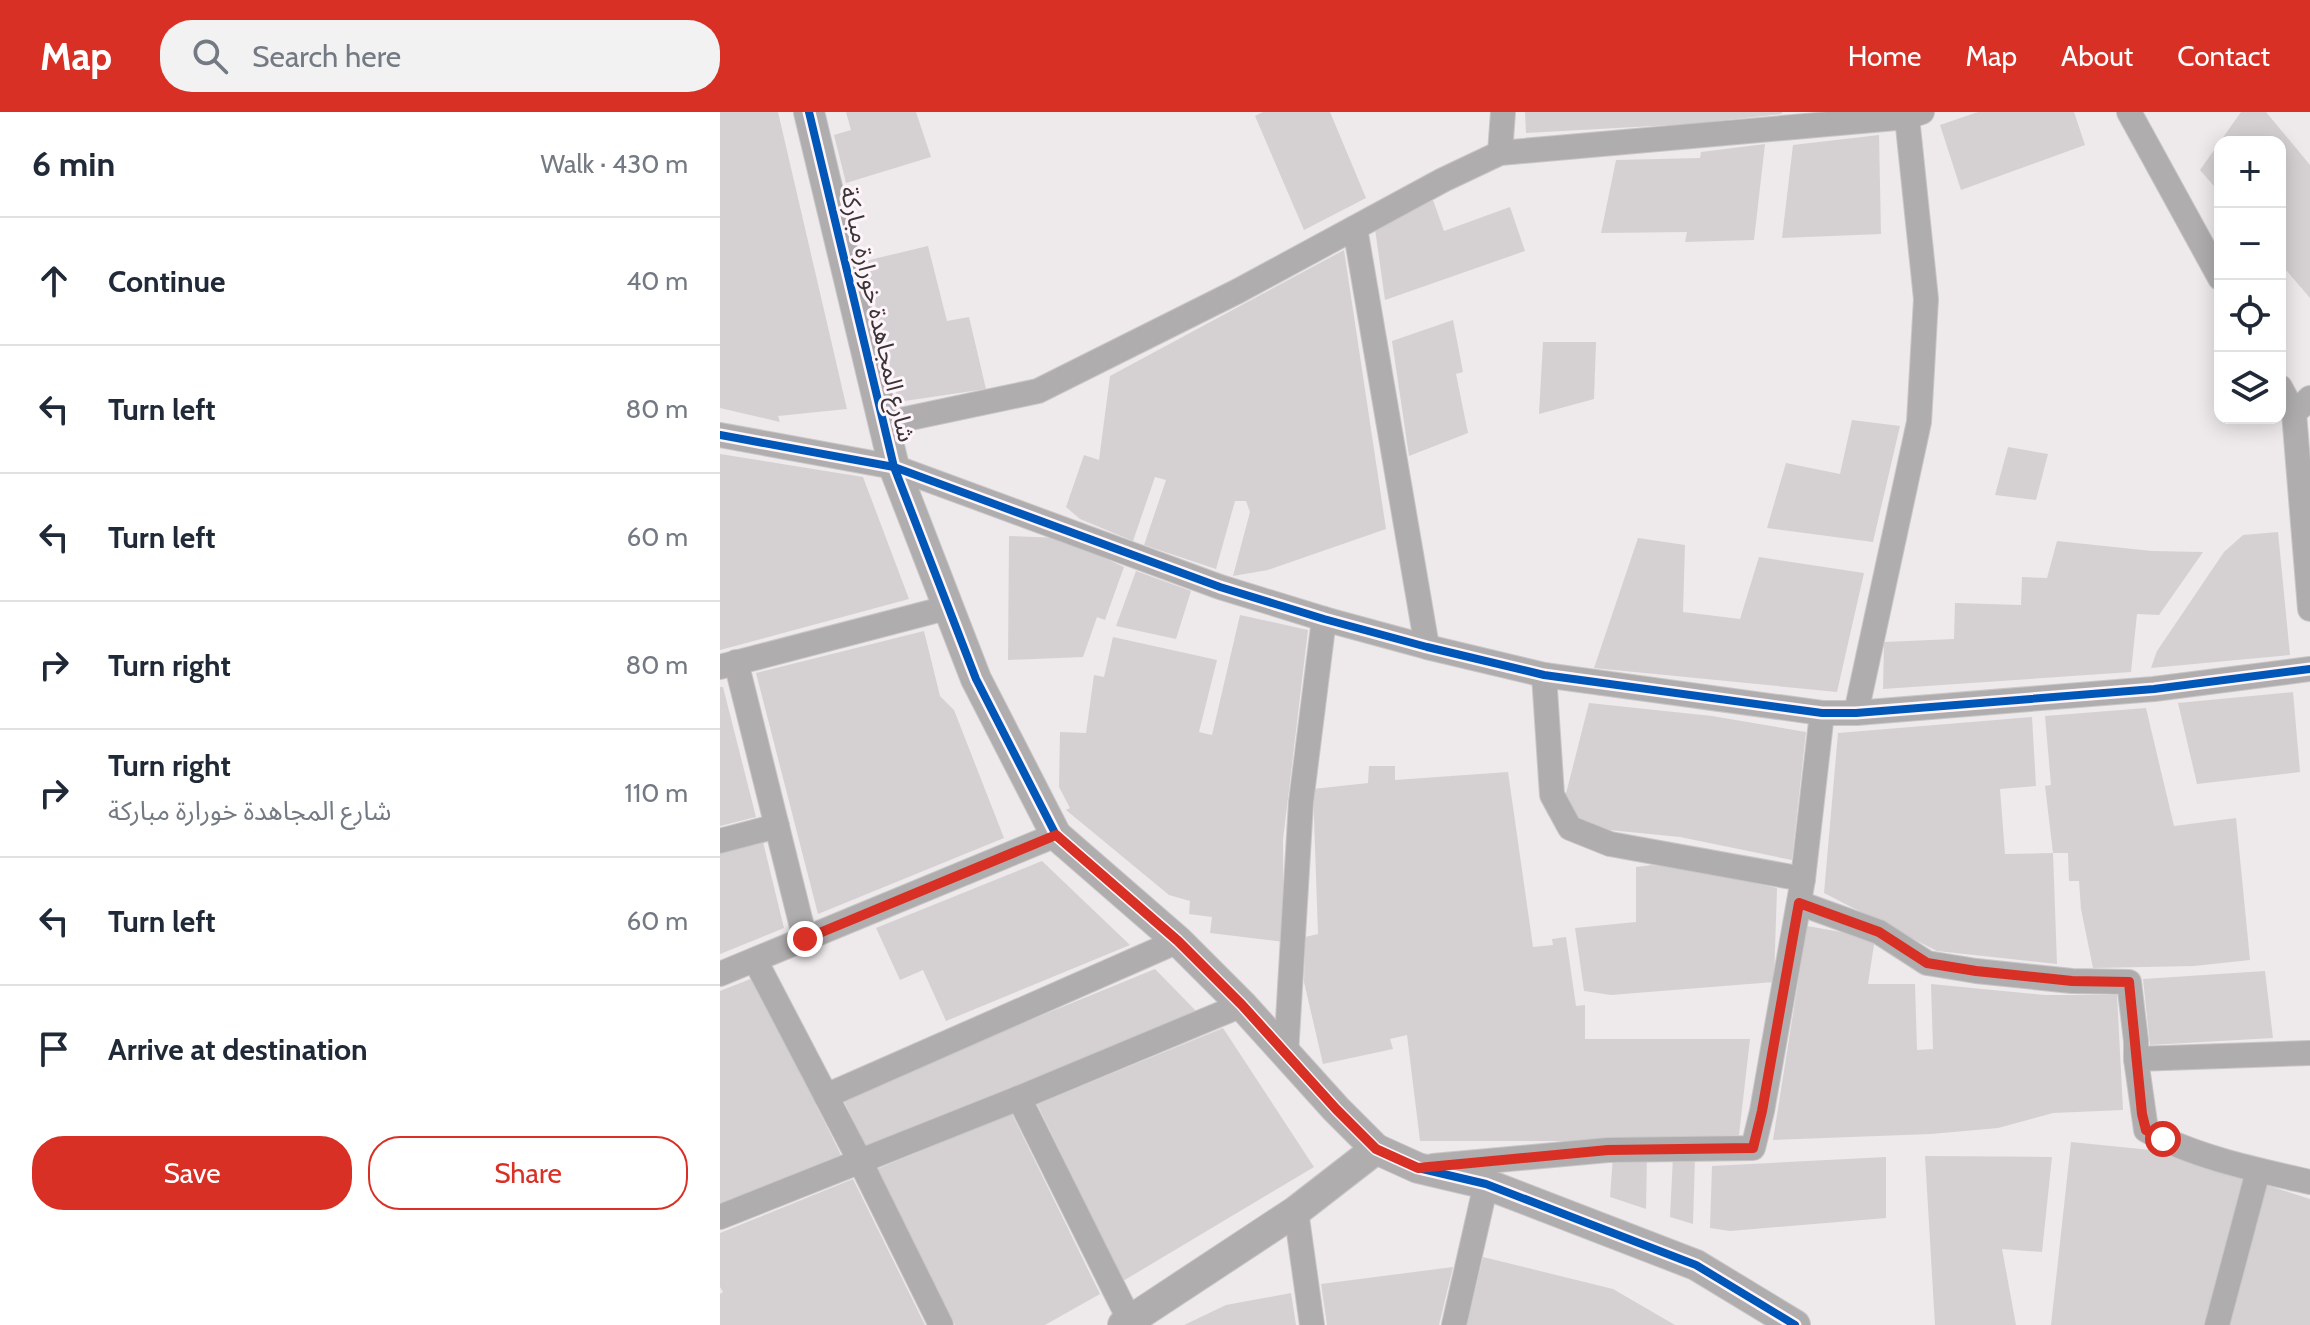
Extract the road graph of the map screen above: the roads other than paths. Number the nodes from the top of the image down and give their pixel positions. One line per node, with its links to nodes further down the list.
1 (809, 112): 10 (street, شارع المجاهدة خورارة مباركة)
2 (1503, 112): 5 (street)
3 (2129, 112): 7 (street)
4 (1914, 114): 5 (street); 21 (street)
5 (1500, 153): 6 (street)
6 (1355, 228): 10 (street); 16 (street)
7 (2214, 267)
8 (2286, 392): 9 (street)
9 (2302, 405): 14 (street)
10 (882, 424): 12 (street, شارع المجاهدة خورارة مباركة)
11 (720, 435): 12 (street)
12 (894, 467): 13 (street, شارع المجاهدة خورارة مباركة); 15 (street)
13 (950, 607): 17 (street); 23 (street, شارع المجاهدة خورارة مباركة)
14 (2310, 609)
15 (1324, 619): 16 (street); 32 (street)
16 (1427, 647): 19 (street)
17 (728, 664): 22 (street)
18 (2310, 669): 21 (street)
19 (1544, 675): 20 (street); 25 (street)
20 (1822, 713): 21 (street); 25 (street)
21 (1856, 713)
22 (777, 826): 24 (street); 26 (street)
23 (1056, 835): 26 (street); 27 (street, شارع المجاهدة خورارة مباركة)
24 (720, 841)
25 (1801, 891): 33 (street); 38 (street)
26 (805, 939): 28 (street)
27 (1178, 941): 30 (street, شارع المجاهدة خورارة مباركة); 34 (street)
28 (755, 960): 29 (street); 34 (street)
29 (720, 974)
30 (1242, 1005): 32 (street, شارع المجاهدة خورارة مباركة); 35 (street)
31 (2310, 1053): 33 (street)
32 (1286, 1054): 36 (street, شارع المجاهدة خورارة مباركة)
33 (2136, 1059): 39 (street)
34 (826, 1096): 37 (street)
35 (1019, 1098): 37 (street); 45 (street)
36 (1376, 1149): 38 (street, شارع المجاهدة خورارة مباركة); 42 (street)
37 (861, 1163): 43 (street); 46 (street)
38 (1418, 1168): 41 (street, شارع المجاهدة خورارة مباركة)
39 (2258, 1171): 40 (street); 50 (street)
40 (2310, 1182)
41 (1486, 1184): 44 (street, شارع المجاهدة خورارة مباركة); 48 (street)
42 (1296, 1211): 45 (street); 47 (street)
43 (720, 1217)
44 (1754, 1314): 49 (street, شارع المجاهدة خورارة مباركة)
45 (1128, 1324)
46 (941, 1325)
47 (1312, 1325)
48 (1454, 1325)
49 (1795, 1325)
50 (2217, 1325)

